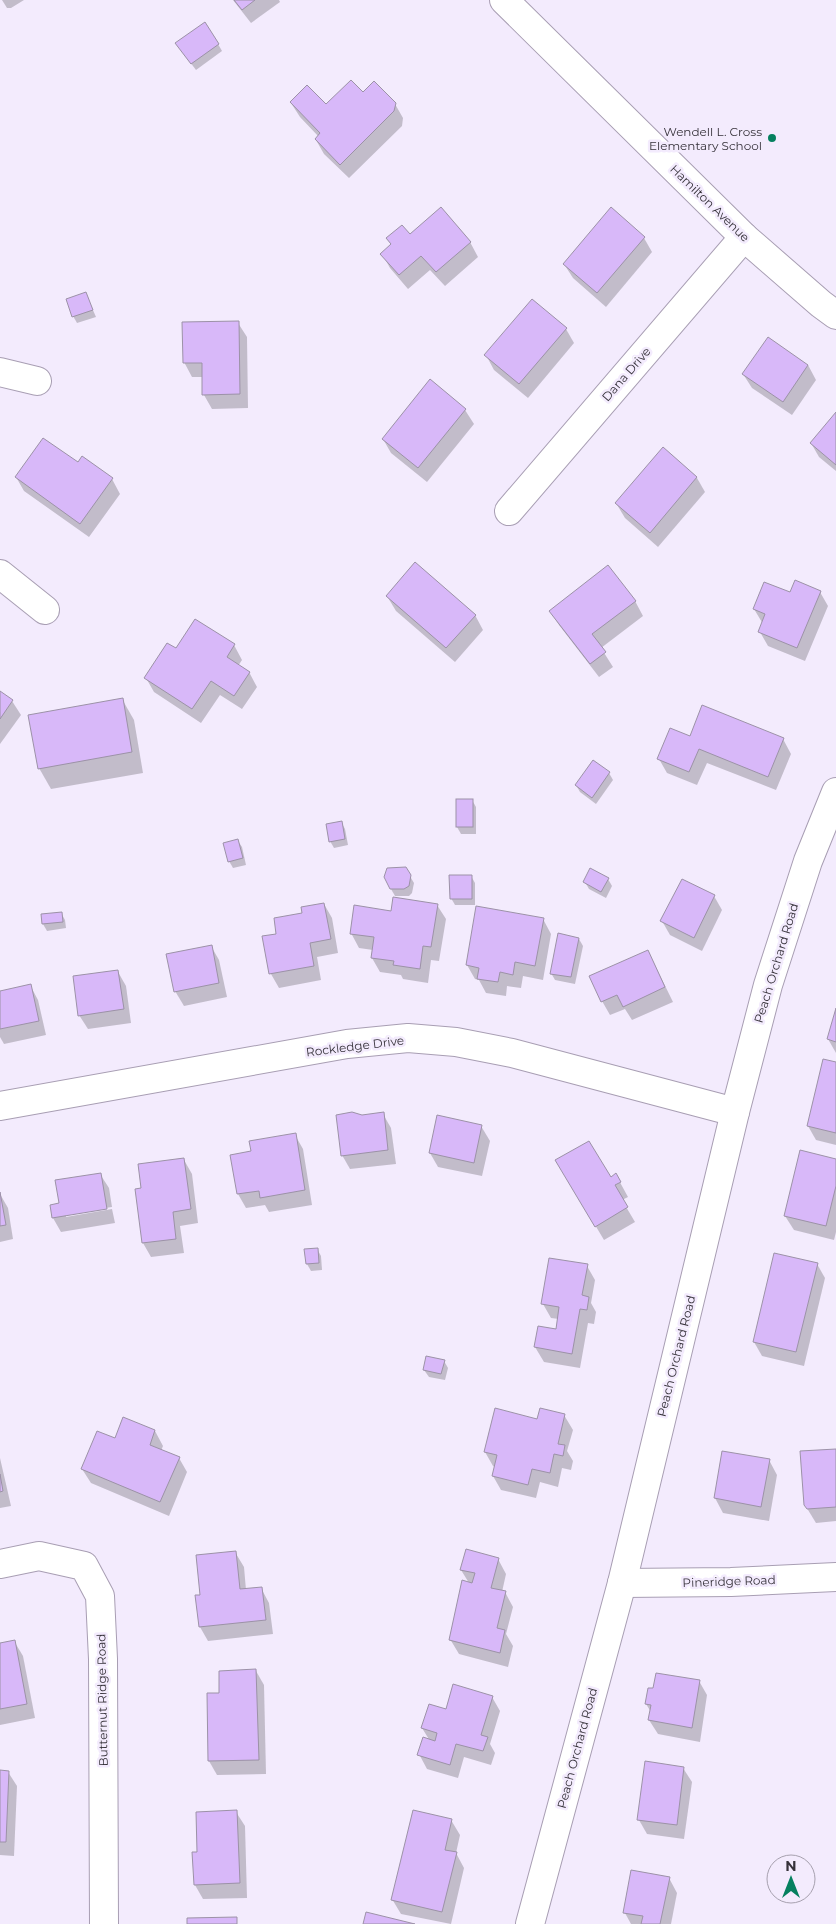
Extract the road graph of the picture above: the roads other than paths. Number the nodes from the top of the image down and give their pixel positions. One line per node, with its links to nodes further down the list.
1 (504, 0): 2 (street, Hamilton Avenue)
2 (744, 237): 3 (street, Hamilton Avenue); 6 (street, Dana Drive)
3 (836, 315)
4 (0, 372): 5 (street)
5 (37, 380)
6 (509, 510)
7 (0, 574): 8 (street)
8 (45, 610)
9 (836, 792): 11 (street, Peach Orchard Road)
10 (0, 1106): 11 (street, Rockledge Drive)
11 (735, 1112): 14 (street, Peach Orchard Road)
12 (0, 1564): 15 (street, Butternut Ridge Road)
13 (836, 1577): 14 (street, Pineridge Road)
14 (622, 1583): 16 (street, Peach Orchard Road)
15 (104, 1924)
16 (530, 1924)

